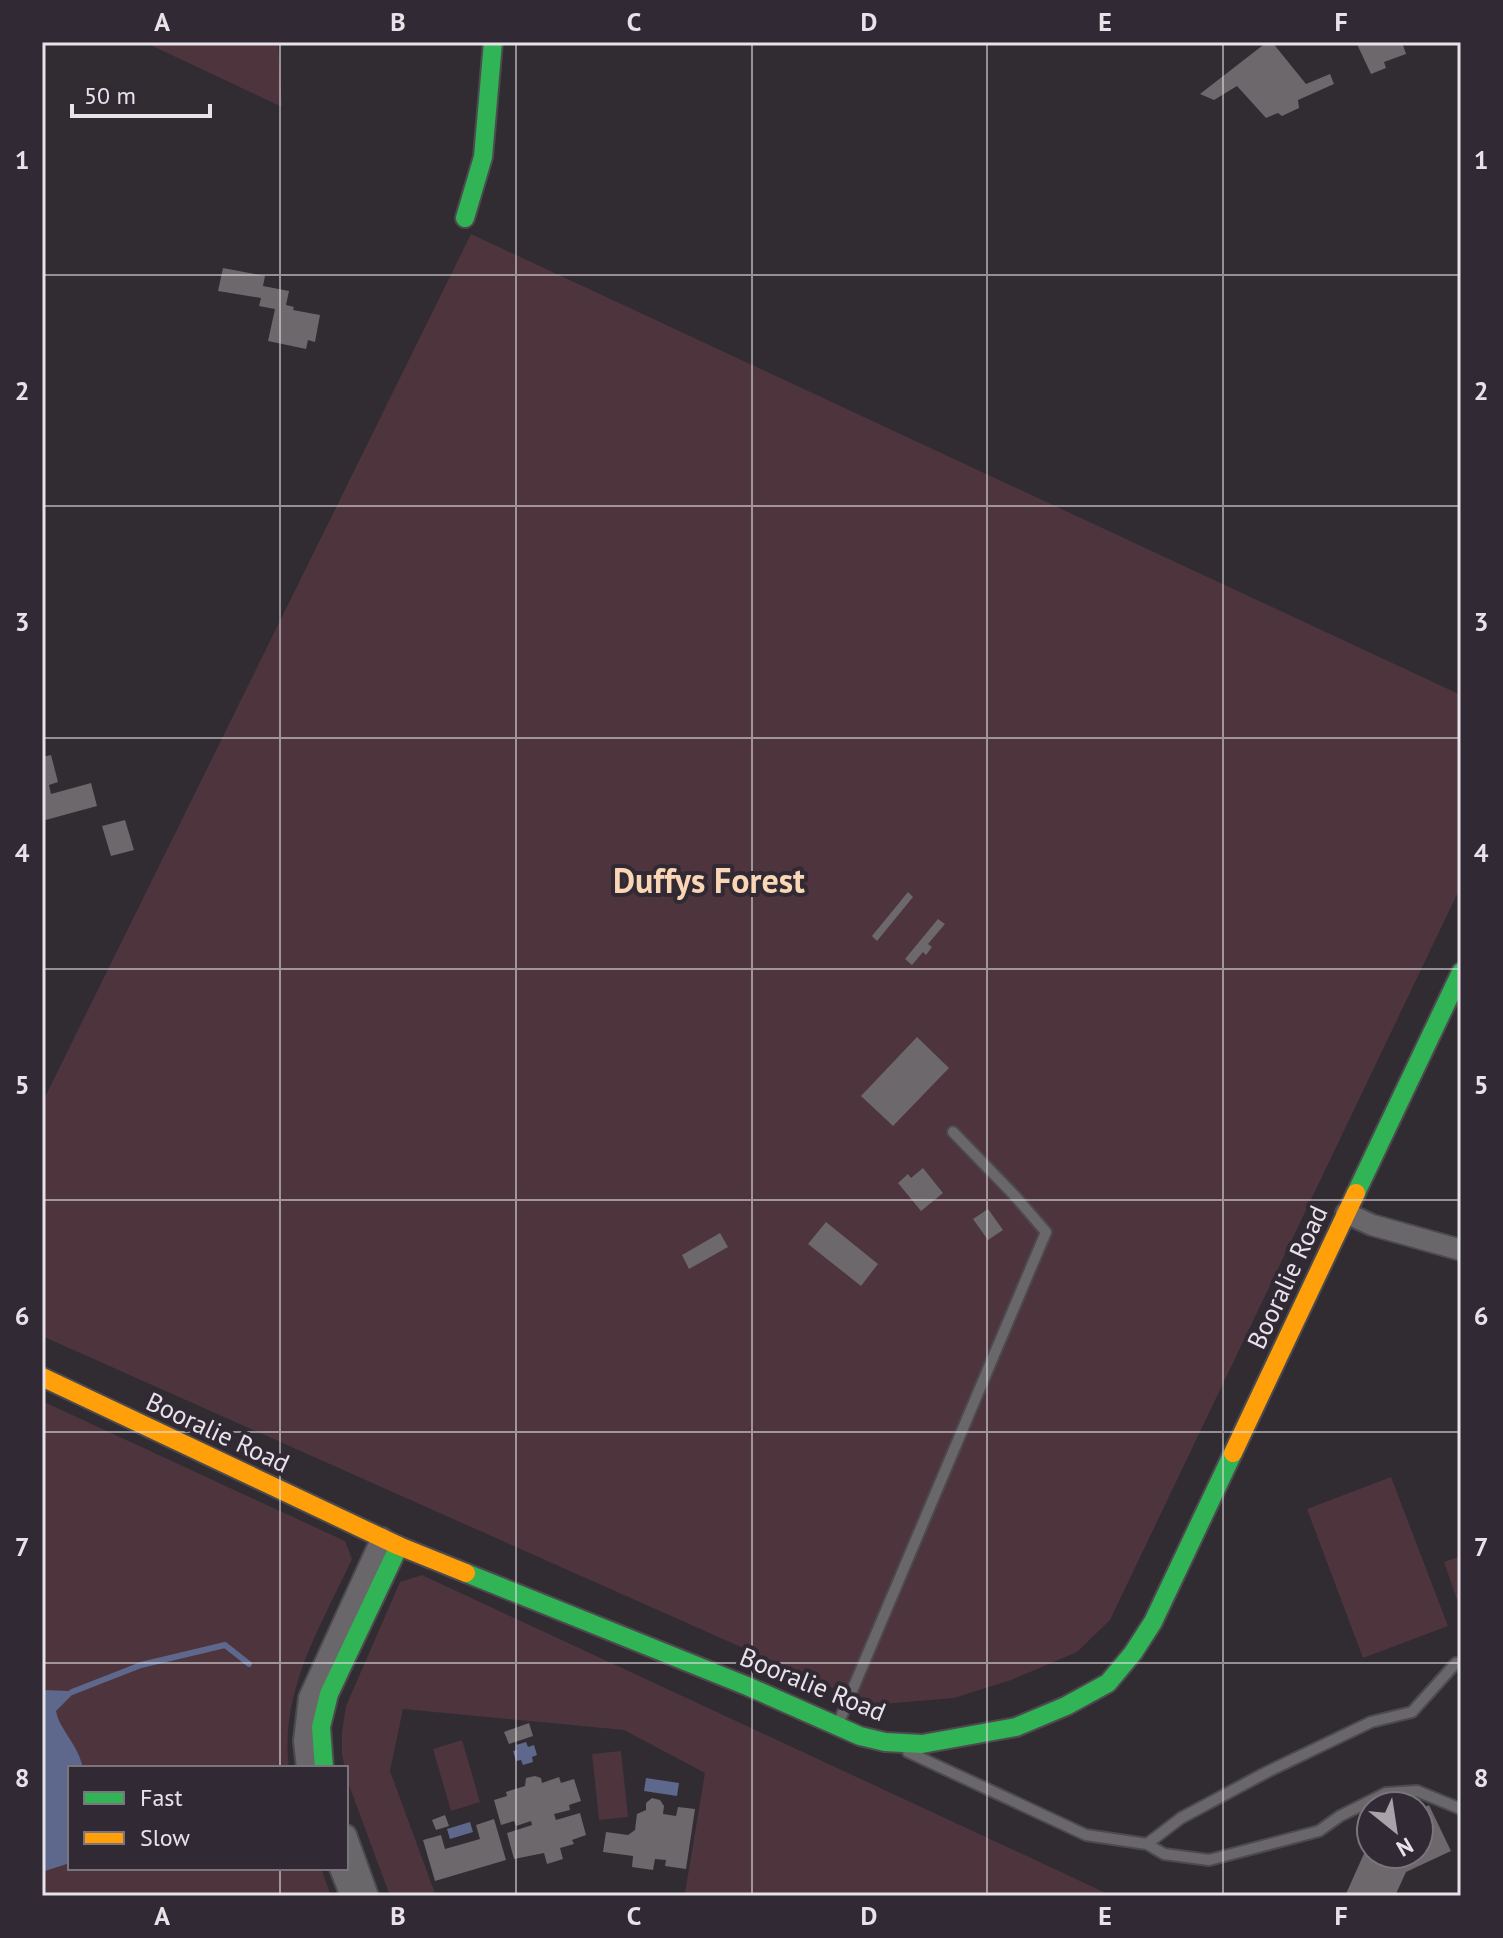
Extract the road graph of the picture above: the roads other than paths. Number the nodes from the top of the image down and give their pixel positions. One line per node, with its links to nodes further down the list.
1 (493, 42): 2 (street)
2 (465, 218)
3 (1461, 972): 5 (street, Booralie Road)
4 (953, 1132): 10 (lane)
5 (1346, 1213): 6 (street); 11 (street, Booralie Road)
6 (1461, 1250)
7 (42, 1377): 8 (street, Booralie Road)
8 (390, 1542): 10 (street, Booralie Road); 12 (street); 13 (street)
9 (1456, 1663): 16 (lane)
10 (838, 1725): 11 (street, Booralie Road)
11 (885, 1742): 16 (lane)
12 (307, 1766)
13 (324, 1766)
14 (1461, 1809): 16 (lane)
15 (348, 1841): 19 (street)
16 (1147, 1844)
17 (341, 1870): 18 (street)
18 (351, 1896)
19 (368, 1896)

